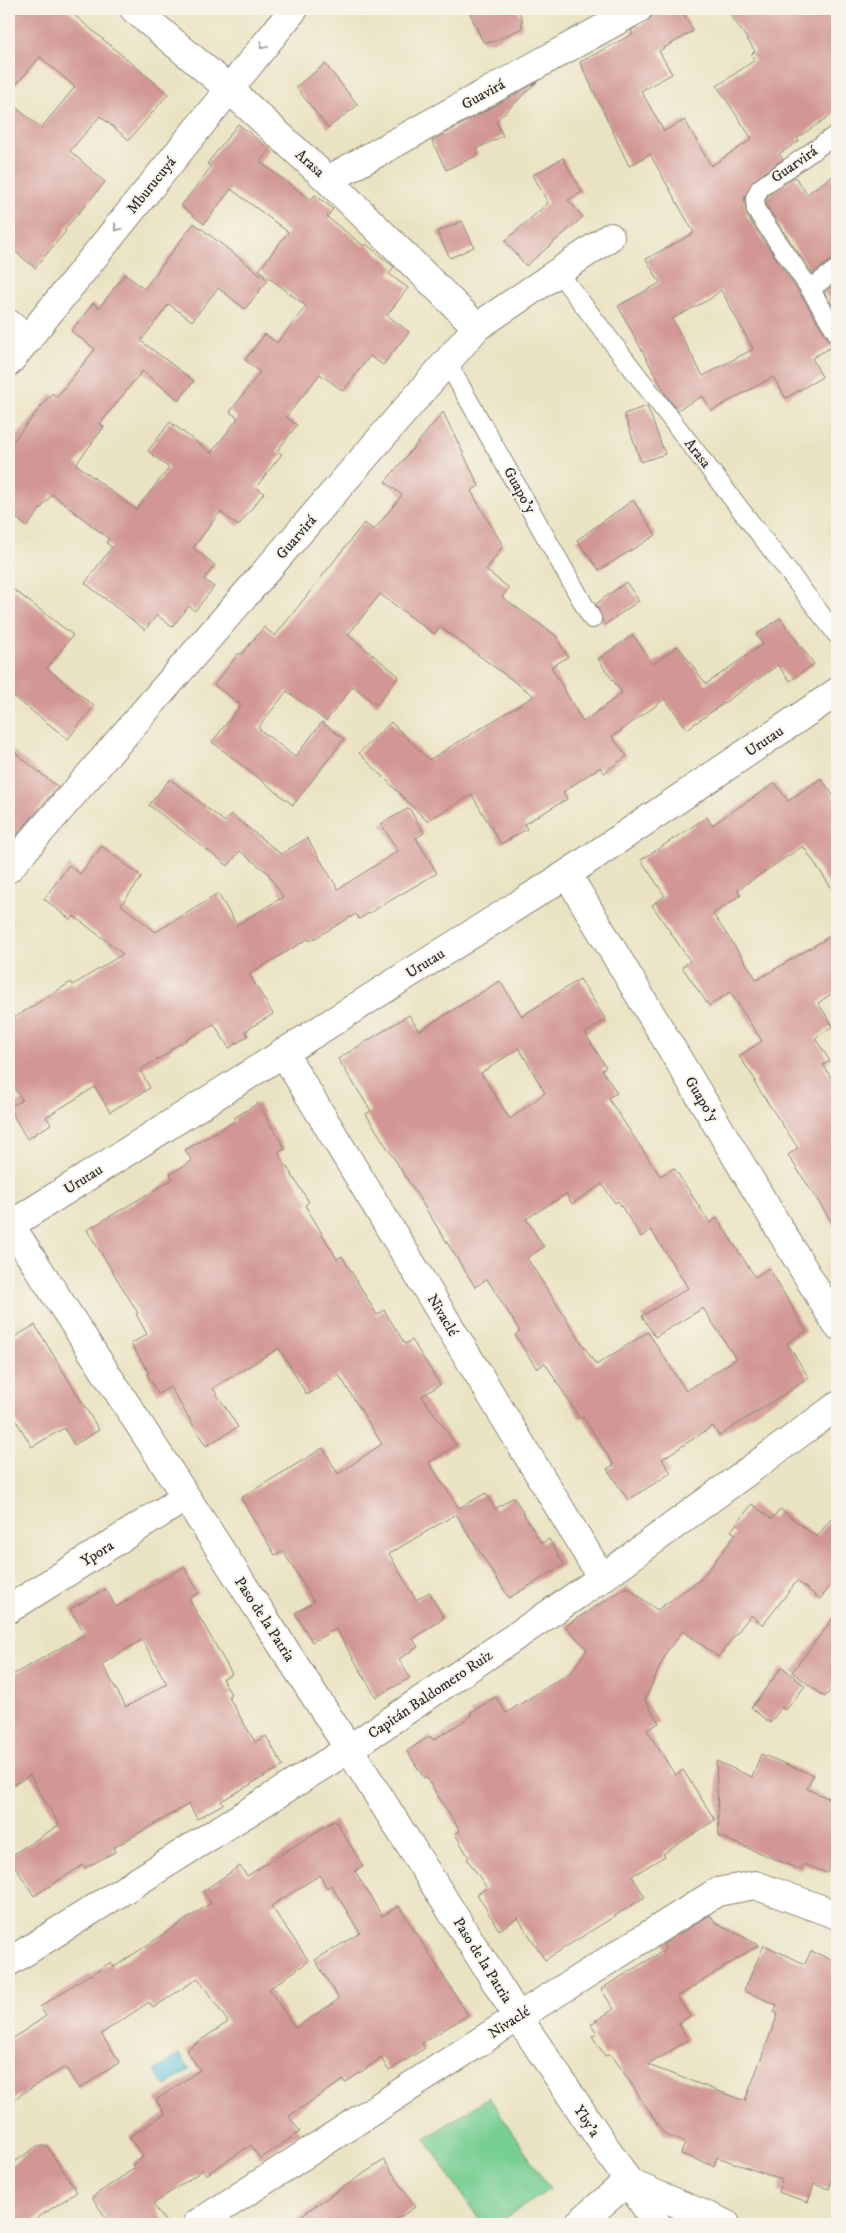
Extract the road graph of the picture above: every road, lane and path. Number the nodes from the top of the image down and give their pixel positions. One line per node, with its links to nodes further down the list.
1 (134, 9): 4 (street, Arasa)
2 (294, 9): 4 (street, Mburucuyá, one-way to 4)
3 (638, 9): 6 (street, Guavirá)
4 (228, 88): 6 (street, Arasa); 12 (street, Mburucuyá, one-way to 12)
5 (837, 134): 10 (lane, Guarvirá)
6 (328, 180): 11 (street, Arasa)
7 (610, 237): 9 (street, Guarvirá)
8 (837, 269): 10 (lane)
9 (558, 272): 11 (street, Guarvirá); 17 (lane, Arasa)
10 (810, 289): 13 (lane)
11 (476, 327): 15 (street, Guarvirá)
12 (18, 332): 14 (street, Mburucuyá)
13 (837, 333)
14 (9, 362)
15 (447, 362): 16 (lane, Guapo'y); 19 (street, Guarvirá)
16 (592, 619)
17 (837, 635)
18 (837, 693): 20 (street, Urutau)
19 (9, 868)
20 (567, 874): 21 (street, Urutau); 23 (street, Guapo'y)
21 (283, 1052): 22 (street, Urutau); 26 (street, Nivaclé)
22 (9, 1225): 25 (street, Paso de la Patria)
23 (837, 1325)
24 (837, 1406): 26 (street, Capitán Baldomero Ruiz)
25 (186, 1497): 27 (street, Ypora); 28 (street, Paso de la Patria)
26 (602, 1578): 28 (street, Capitán Baldomero Ruiz)
27 (9, 1609)
28 (349, 1749): 30 (street, Capitán Baldomero Ruiz); 31 (street, Paso de la Patria)
29 (837, 1915): 31 (street, Nivaclé)
30 (9, 1962)
31 (518, 2017): 32 (street, Yby'a); 33 (street, Nivaclé)
32 (627, 2182): 34 (street); 35 (street, Yby'a); 36 (street)
33 (197, 2224)
34 (578, 2224)
35 (657, 2224)
36 (726, 2224)

